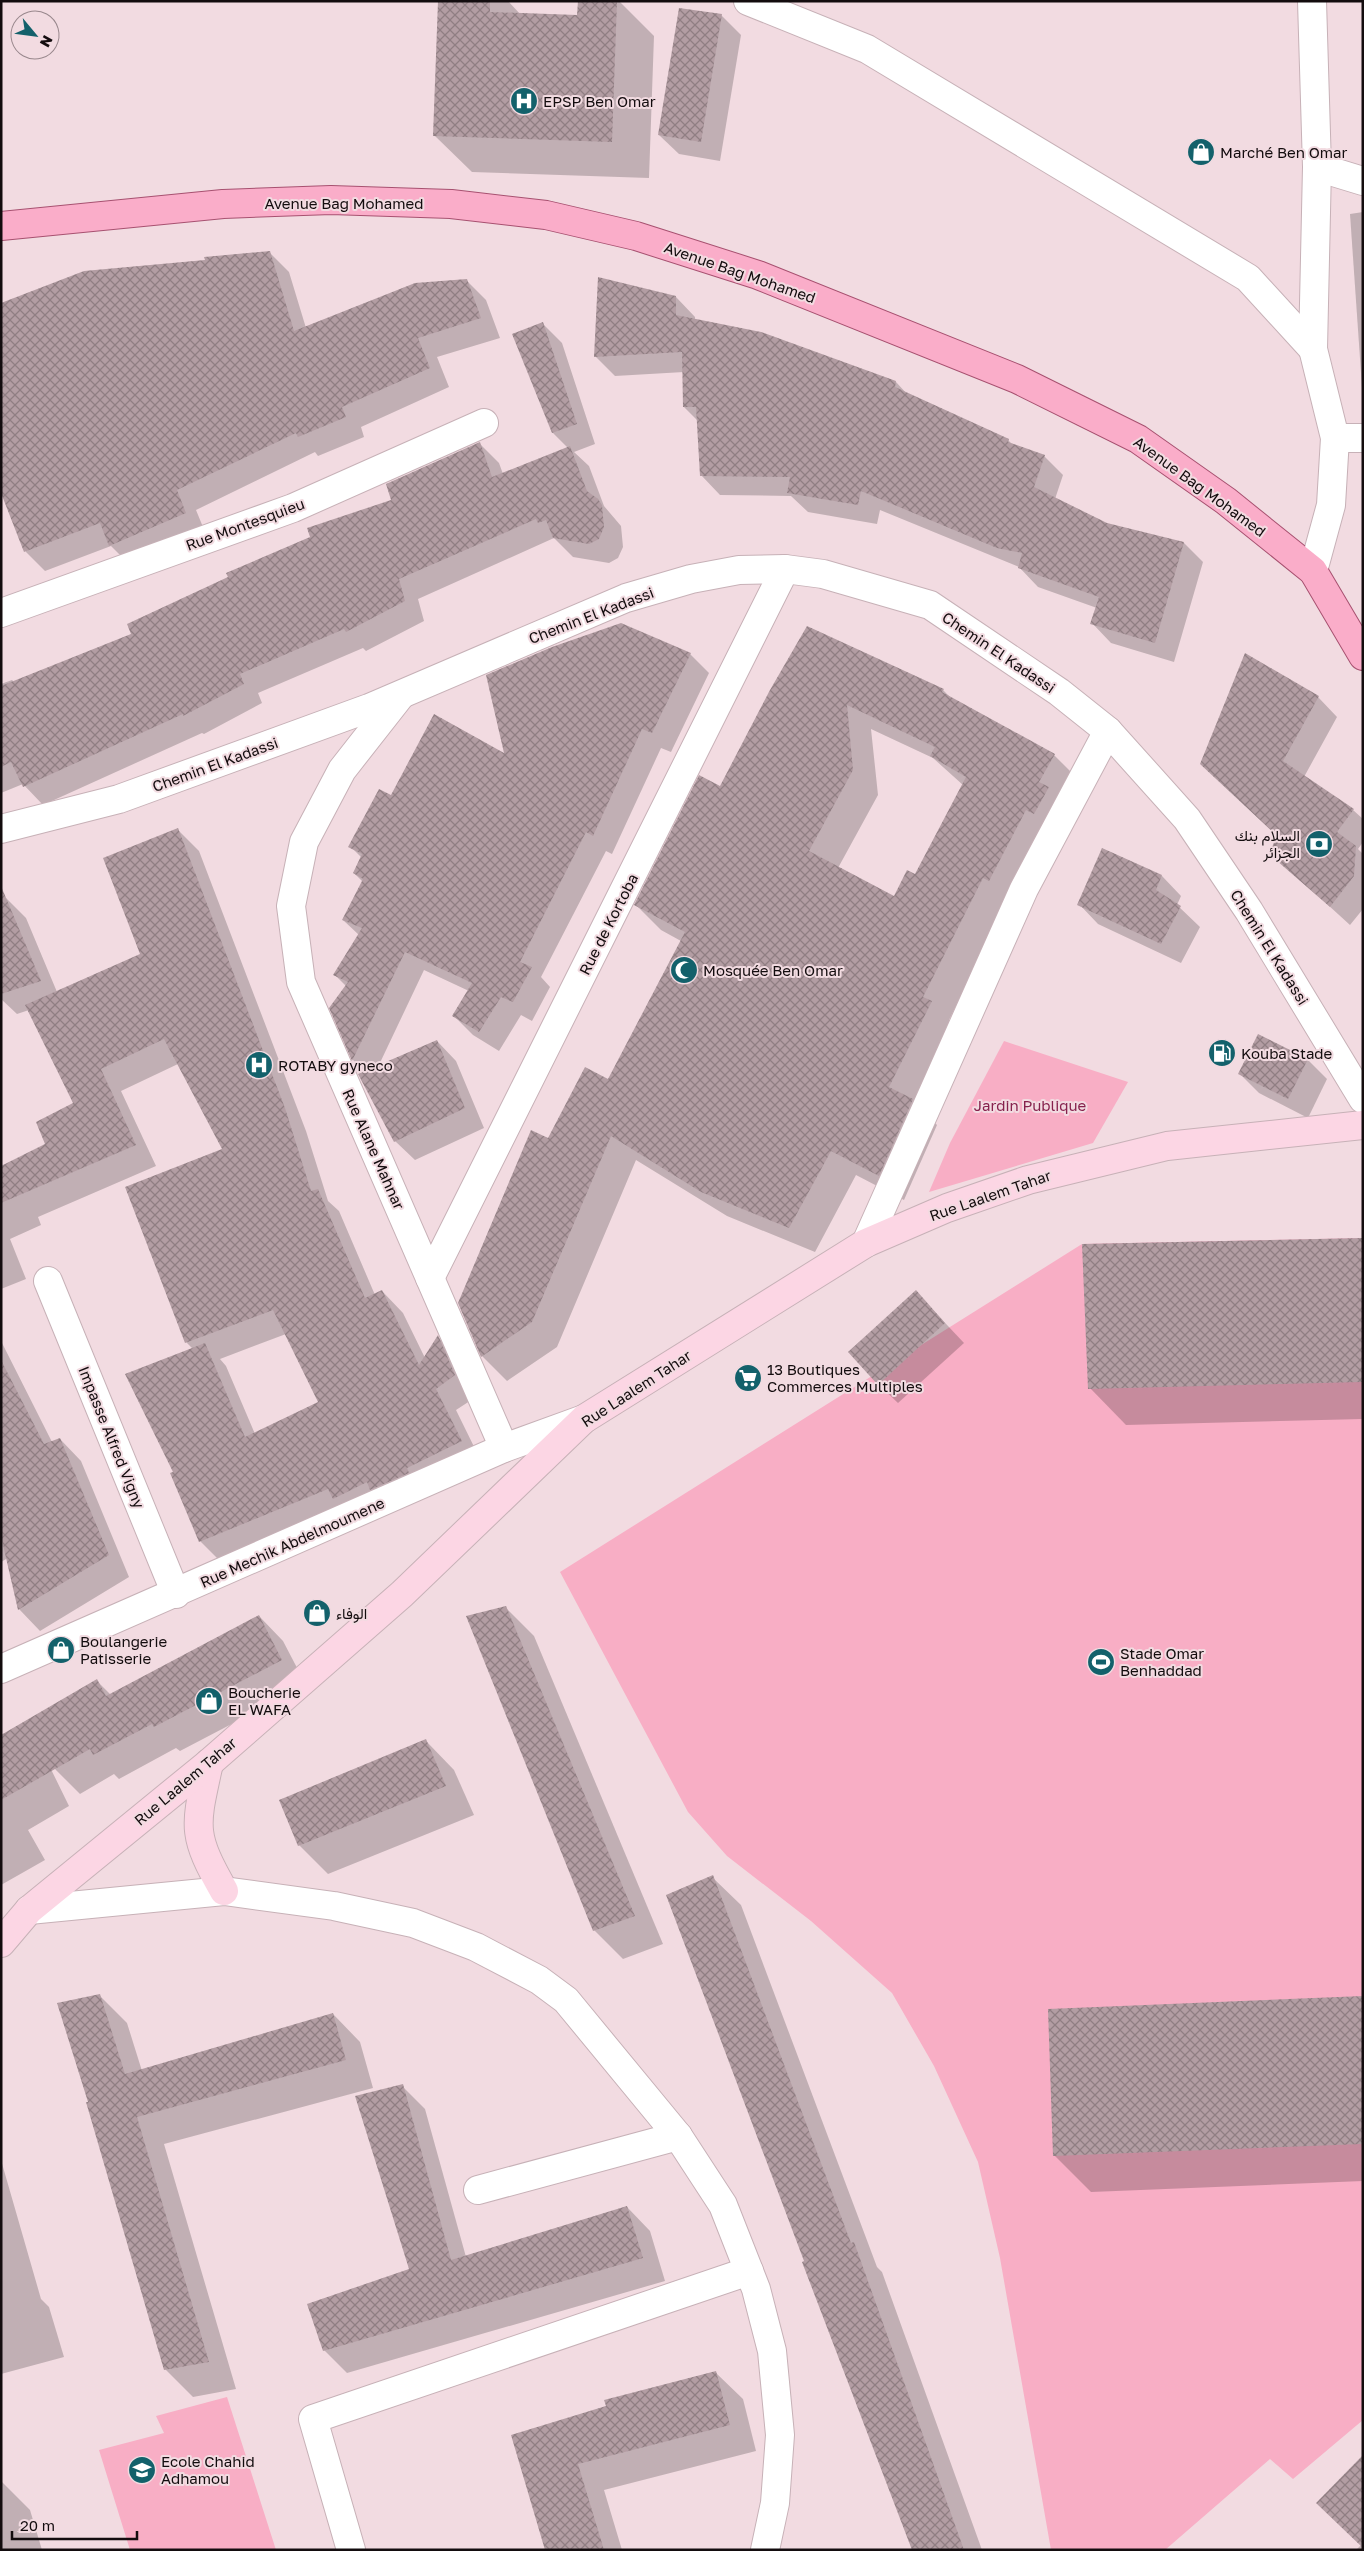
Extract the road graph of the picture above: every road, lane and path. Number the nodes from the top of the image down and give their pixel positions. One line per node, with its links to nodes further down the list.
1 (748, 1): 6 (street)
2 (1312, 1): 3 (street)
3 (1317, 167): 4 (street); 6 (street)
4 (1363, 181)
5 (1, 226): 11 (main road, Avenue Bag Mohamed)
6 (1312, 349): 8 (street)
7 (484, 423): 12 (street, Rue Montesquieu)
8 (1335, 438): 9 (street); 11 (street)
9 (1363, 438)
10 (786, 570): 14 (street, Chemin El Kadassi); 15 (street, Chemin El Kadassi); 20 (street, Rue de Kortoba)
11 (1313, 572): 13 (main road, Avenue Bag Mohamed)
12 (1, 613)
13 (1363, 656)
14 (404, 692): 16 (street, Chemin El Kadassi); 20 (street, Rue Alane Mahnar)
15 (1108, 731): 17 (street, Chemin El Kadassi); 19 (street)
16 (1, 829)
17 (1363, 1099)
18 (1363, 1125): 19 (main road, Rue Laalem Tahar)
19 (866, 1243): 22 (main road, Rue Laalem Tahar)
20 (430, 1278): 23 (street, Rue Alane Mahnar)
21 (48, 1281): 24 (street, Impasse Alfred Vigny)
22 (584, 1419): 23 (street, Rue Mechik Abdelmoumene); 26 (main road, Rue Laalem Tahar)
23 (504, 1448): 24 (street, Rue Mechik Abdelmoumene)
24 (176, 1594): 25 (street, Rue Mechik Abdelmoumene)
25 (1, 1669)
26 (209, 1763): 27 (main road); 28 (main road, Rue Laalem Tahar)
27 (224, 1892): 28 (street); 30 (street)
28 (29, 1910): 29 (main road, Rue Laalem Tahar)
29 (1, 1944)
30 (678, 2136): 31 (street); 32 (street)
31 (478, 2190)
32 (749, 2271): 33 (street); 34 (street)
33 (352, 2550)
34 (765, 2550)

